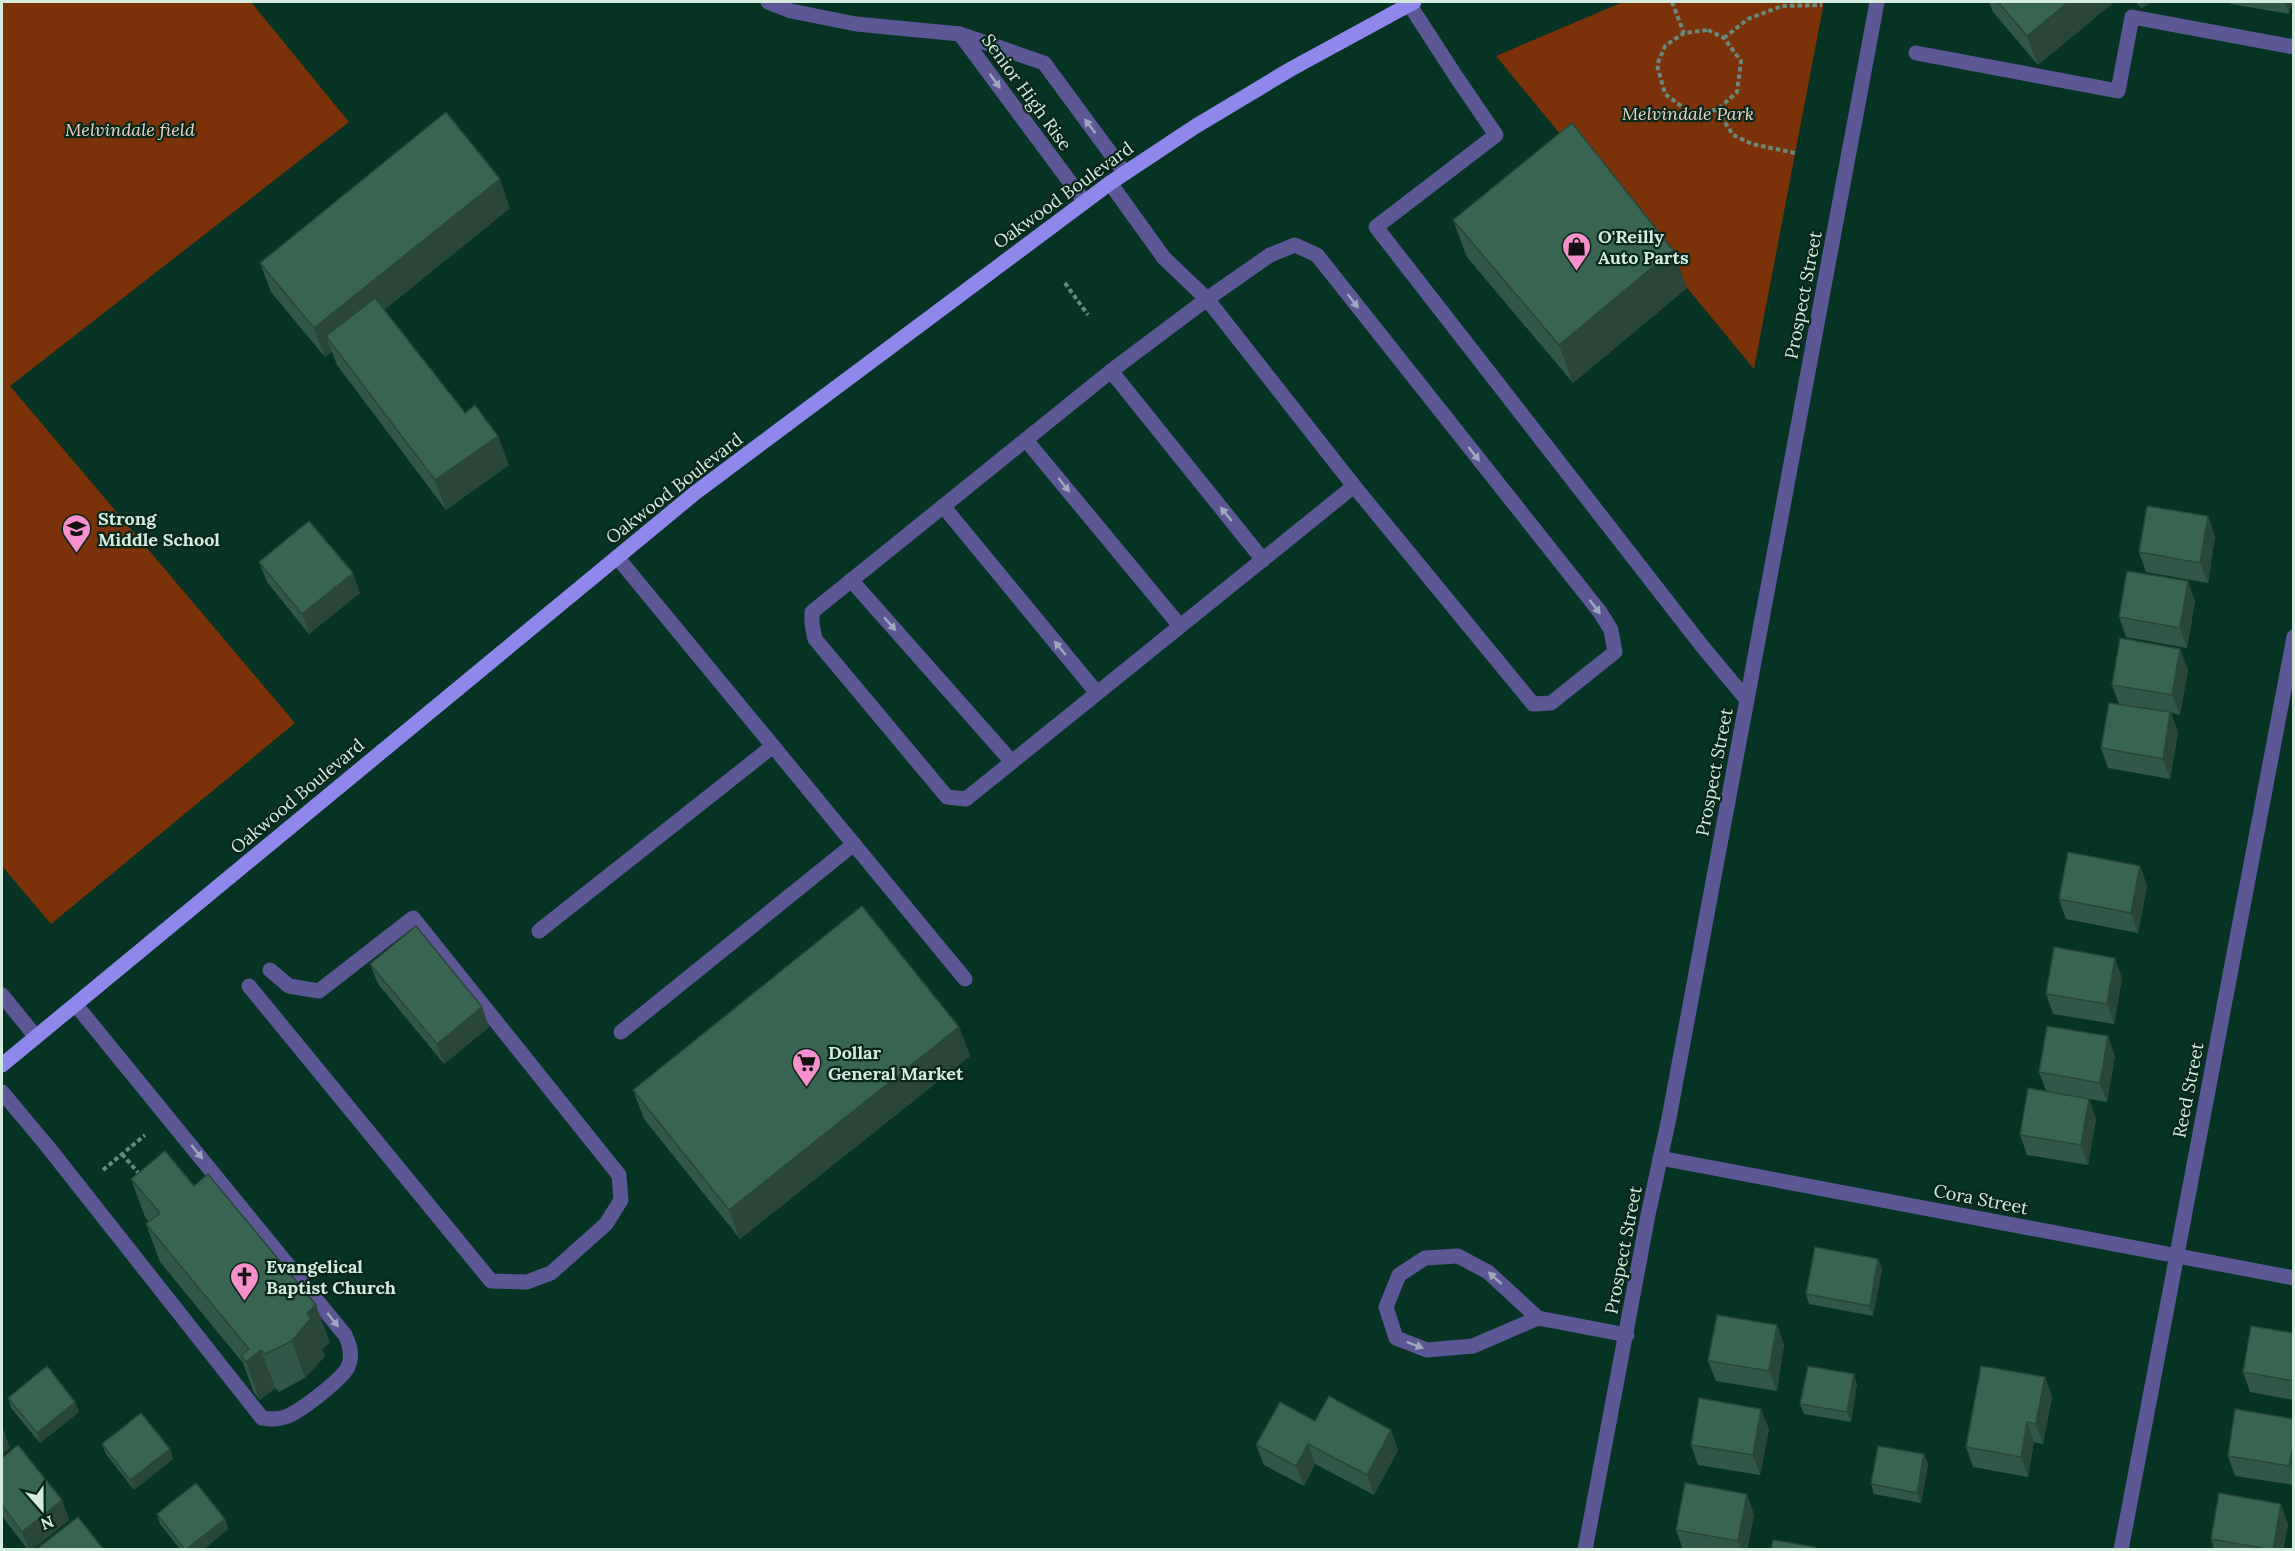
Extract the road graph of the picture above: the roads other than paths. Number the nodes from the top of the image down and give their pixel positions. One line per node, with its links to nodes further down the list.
1 (768, 2): 4 (street, Senior High Rise)
2 (1877, 2): 21 (street, Prospect Street)
3 (1412, 3): 7 (main road, Oakwood Boulevard); 21 (street)
4 (960, 34): 7 (street, Senior High Rise, one-way to 4); 9 (street, Senior High Rise, one-way to 9)
5 (2294, 46): 6 (street)
6 (1916, 52)
7 (1125, 173): 8 (main road, Oakwood Boulevard)
8 (1110, 183): 9 (main road, Oakwood Boulevard); 10 (street)
9 (1084, 201): 15 (main road, Oakwood Boulevard)
10 (1207, 299): 11 (street); 13 (street); 13 (street, one-way to 13)
11 (1111, 371): 12 (street); 16 (street, one-way to 11)
12 (1026, 440): 14 (street); 18 (street, one-way to 18)
13 (1354, 486): 16 (street)
14 (943, 506): 17 (street); 20 (street, one-way to 14)
15 (617, 557): 22 (street); 30 (main road, Oakwood Boulevard)
16 (1263, 560): 18 (street)
17 (851, 580): 23 (street, one-way to 23); 23 (street)
18 (1180, 626): 20 (street)
19 (2294, 637): 36 (street, Reed Street)
20 (1097, 693): 23 (street)
21 (1747, 700): 35 (street, Prospect Street)
22 (773, 746): 24 (street); 25 (street)
23 (1012, 762)
24 (854, 844): 27 (street); 31 (street)
25 (539, 931)
26 (270, 970): 28 (street)
27 (965, 979)
28 (249, 986)
29 (2, 995): 32 (street)
30 (76, 1005): 32 (main road, Oakwood Boulevard); 34 (street, one-way to 34)
31 (621, 1032)
32 (36, 1037): 33 (main road, Oakwood Boulevard)
33 (2, 1065)
34 (2, 1092)
35 (1660, 1158): 36 (street, Cora Street); 39 (street, Prospect Street)
36 (2177, 1255): 37 (street, Cora Street); 41 (street, Reed Street)
37 (2294, 1278)
38 (1538, 1318): 38 (street, one-way to 38); 39 (street)
39 (1627, 1335): 40 (street, Prospect Street)
40 (1585, 1550)
41 (2121, 1550)

